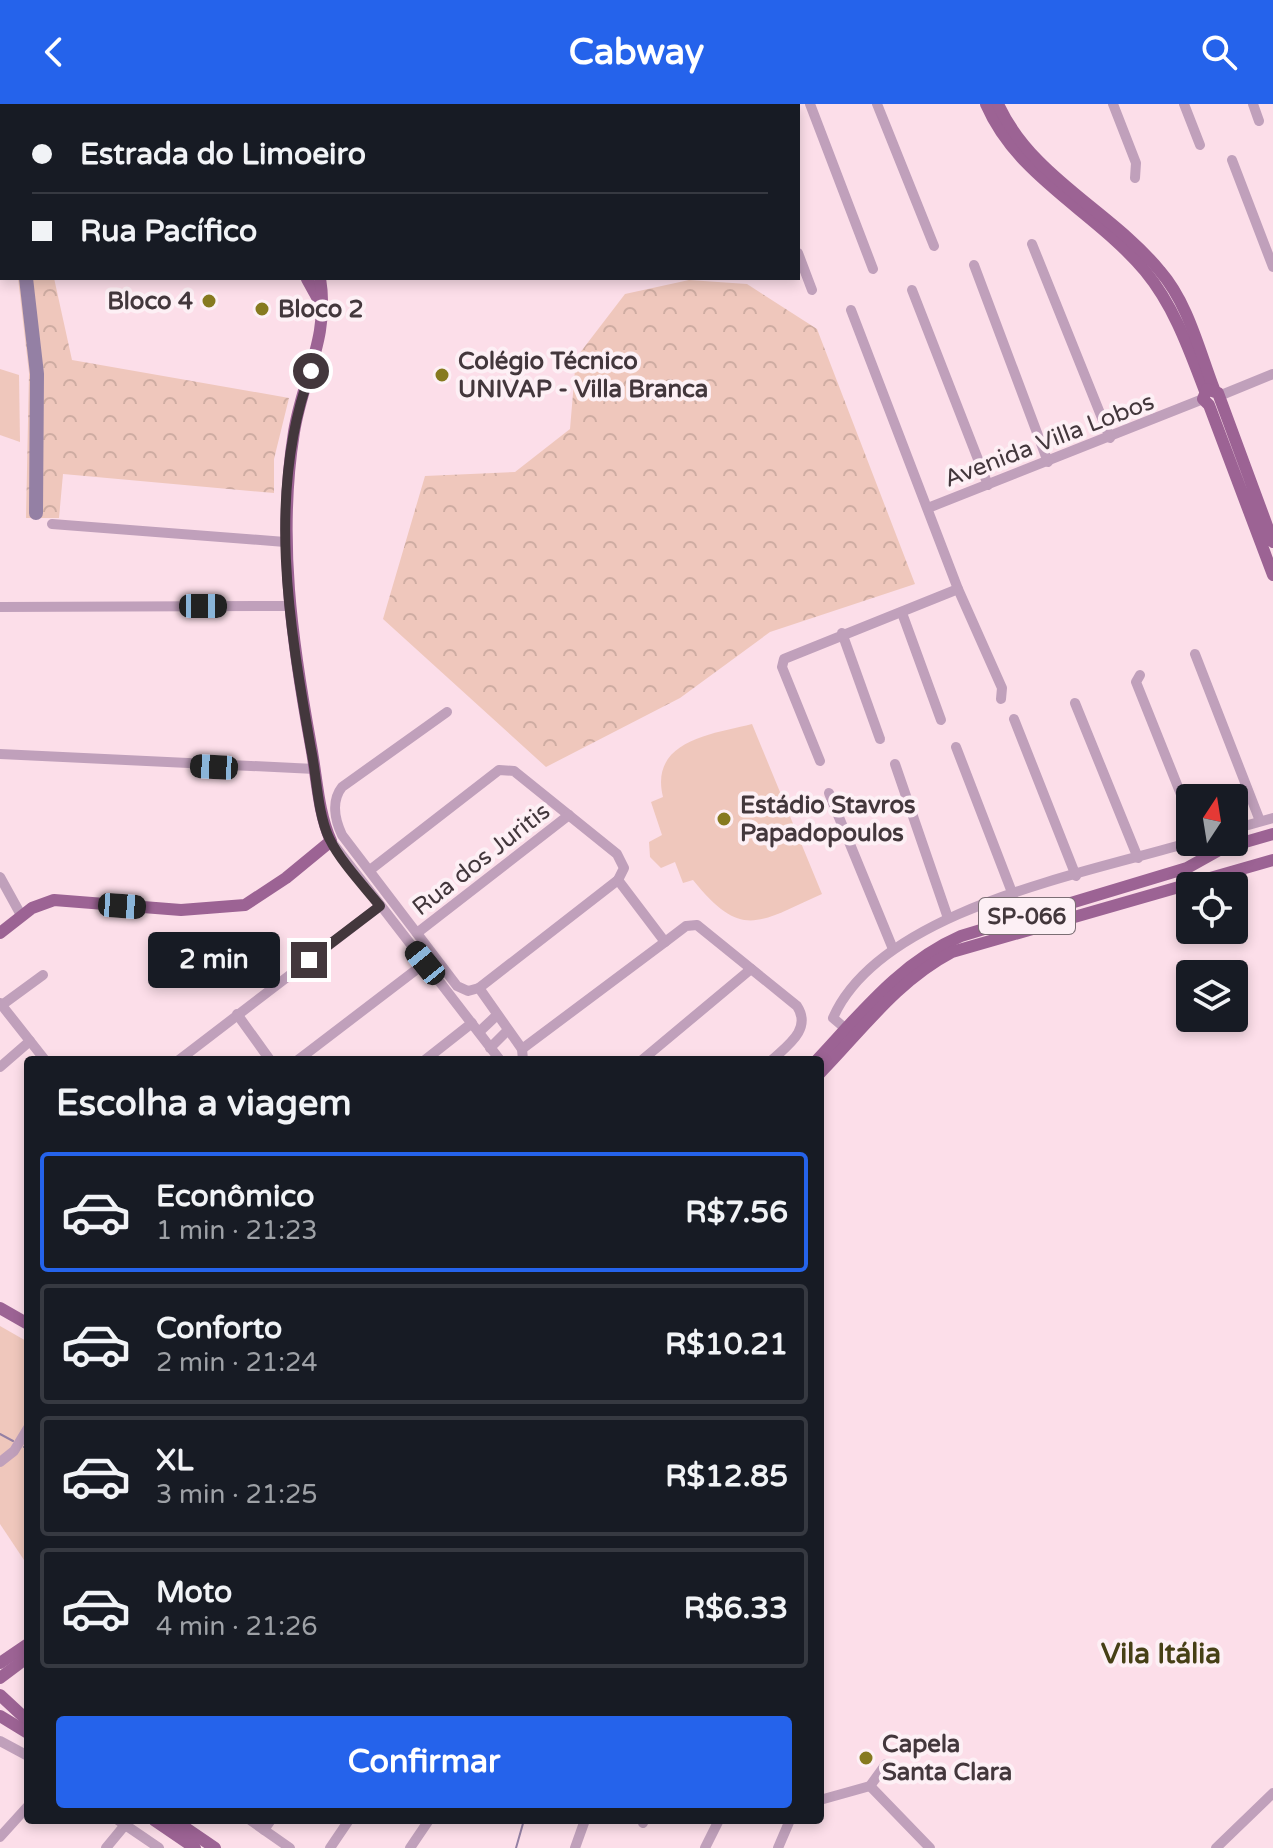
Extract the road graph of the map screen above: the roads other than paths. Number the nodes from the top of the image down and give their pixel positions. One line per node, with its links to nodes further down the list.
1 (810, 104): 17 (street)
2 (877, 104): 13 (street)
3 (986, 104): 23 (main road)
4 (998, 104): 23 (main road)
5 (1113, 104): 11 (street)
6 (1184, 104): 9 (street)
7 (1253, 104): 8 (street)
8 (1259, 121)
9 (1200, 145)
10 (1232, 160): 16 (street)
11 (1135, 178)
12 (1032, 244): 24 (street)
13 (934, 246)
14 (800, 258): 19 (street)
15 (974, 265): 25 (street)
16 (1273, 267)
17 (873, 269)
18 (309, 280): 29 (main road)
19 (812, 290)
20 (912, 290): 26 (street)
21 (851, 310): 27 (street)
22 (1273, 374): 23 (street, Avenida Villa Lobos)
23 (1211, 396): 24 (street, Avenida Villa Lobos); 30 (main road); 31 (main road)
24 (1110, 438): 25 (street, Avenida Villa Lobos)
25 (1048, 462): 26 (street, Avenida Villa Lobos)
26 (988, 485): 27 (street, Avenida Villa Lobos)
27 (928, 508): 32 (street)
28 (52, 524): 29 (street)
29 (285, 542): 33 (main road)
30 (1273, 542)
31 (1273, 575)
32 (958, 589): 35 (street); 39 (street)
33 (290, 606): 34 (street); 49 (main road)
34 (0, 607)
35 (902, 613): 36 (street); 43 (street)
36 (842, 633): 44 (street); 47 (street)
37 (1195, 654): 54 (street)
38 (1140, 675): 50 (street)
39 (1001, 699)
40 (1075, 703): 60 (street)
41 (447, 712): 63 (street)
42 (1014, 719): 64 (street)
43 (941, 720)
44 (880, 739)
45 (956, 747): 67 (street)
46 (0, 754): 49 (street)
47 (820, 761)
48 (895, 764): 70 (street)
49 (315, 769): 58 (main road)
50 (1177, 784)
51 (829, 793): 74 (street)
52 (569, 815): 63 (street); 66 (street); 72 (street, Rua dos Juritis)
53 (1273, 818): 54 (street)
54 (1260, 821): 55 (street)
55 (1248, 825)
56 (1273, 834): 57 (main road, SP-066)
57 (1255, 838): 62 (main road); 83 (main road, SP-066)
58 (331, 841): 68 (street); 69 (main road)
59 (1176, 847): 60 (street)
60 (1138, 858): 64 (street)
61 (1273, 860): 62 (main road, SP-066)
62 (1259, 863): 98 (main road, SP-066)
63 (370, 870): 72 (street)
64 (1076, 876): 67 (street)
65 (0, 877): 69 (street)
66 (618, 880): 73 (street); 78 (street)
67 (1013, 895): 70 (street)
68 (380, 906): 75 (street); 80 (street)
69 (21, 915): 71 (main road)
70 (948, 918): 74 (street)
71 (0, 933)
72 (417, 933): 78 (street)
73 (665, 942): 76 (street); 87 (street)
74 (893, 949): 83 (street)
75 (425, 963): 82 (street); 91 (street)
76 (751, 969): 94 (street); 95 (street)
77 (43, 975): 79 (street)
78 (479, 988): 81 (street)
79 (2, 1010): 85 (street)
80 (237, 1014): 89 (street); 90 (street)
81 (497, 1015): 82 (street); 84 (street)
82 (476, 1028): 86 (street); 92 (street)
83 (846, 1029): 96 (main road, SP-066)
84 (508, 1030): 86 (street); 87 (street)
85 (30, 1041): 88 (street); 97 (street)
86 (490, 1048): 93 (street)
87 (523, 1054)
88 (42, 1056)
89 (184, 1056)
90 (267, 1056)
91 (303, 1056)
92 (431, 1056)
93 (497, 1056)
94 (647, 1056)
95 (776, 1056)
96 (821, 1056)
97 (0, 1067)
98 (824, 1069)
99 (0, 1308): 100 (main road)
100 (24, 1322)
101 (24, 1435): 102 (street)
102 (0, 1462)
103 (24, 1648): 105 (main road)
104 (24, 1659): 105 (main road)
105 (2, 1671): 106 (main road)
106 (3, 1698): 108 (main road)
107 (0, 1716): 109 (main road)
108 (24, 1717)
109 (24, 1731)
110 (0, 1741): 111 (street)
111 (24, 1754)
112 (886, 1764): 113 (street)
113 (870, 1786): 115 (street); 140 (street)
114 (1273, 1793): 141 (street)
115 (824, 1799)
116 (24, 1810): 129 (street)
117 (121, 1824): 130 (street)
118 (125, 1824): 131 (street)
119 (160, 1824): 132 (main road)
120 (180, 1824): 133 (main road)
121 (256, 1824): 128 (street)
122 (268, 1824): 128 (street)
123 (346, 1824): 135 (street)
124 (426, 1824): 136 (street)
125 (584, 1824): 137 (street)
126 (717, 1824): 138 (street)
127 (788, 1824): 139 (street)
128 (264, 1830): 134 (street)
129 (0, 1837)
130 (106, 1848)
131 (159, 1848)
132 (195, 1848)
133 (215, 1848)
134 (290, 1848)
135 (330, 1848)
136 (410, 1848)
137 (575, 1848)
138 (705, 1848)
139 (778, 1848)
140 (930, 1848)
141 (1216, 1848)

